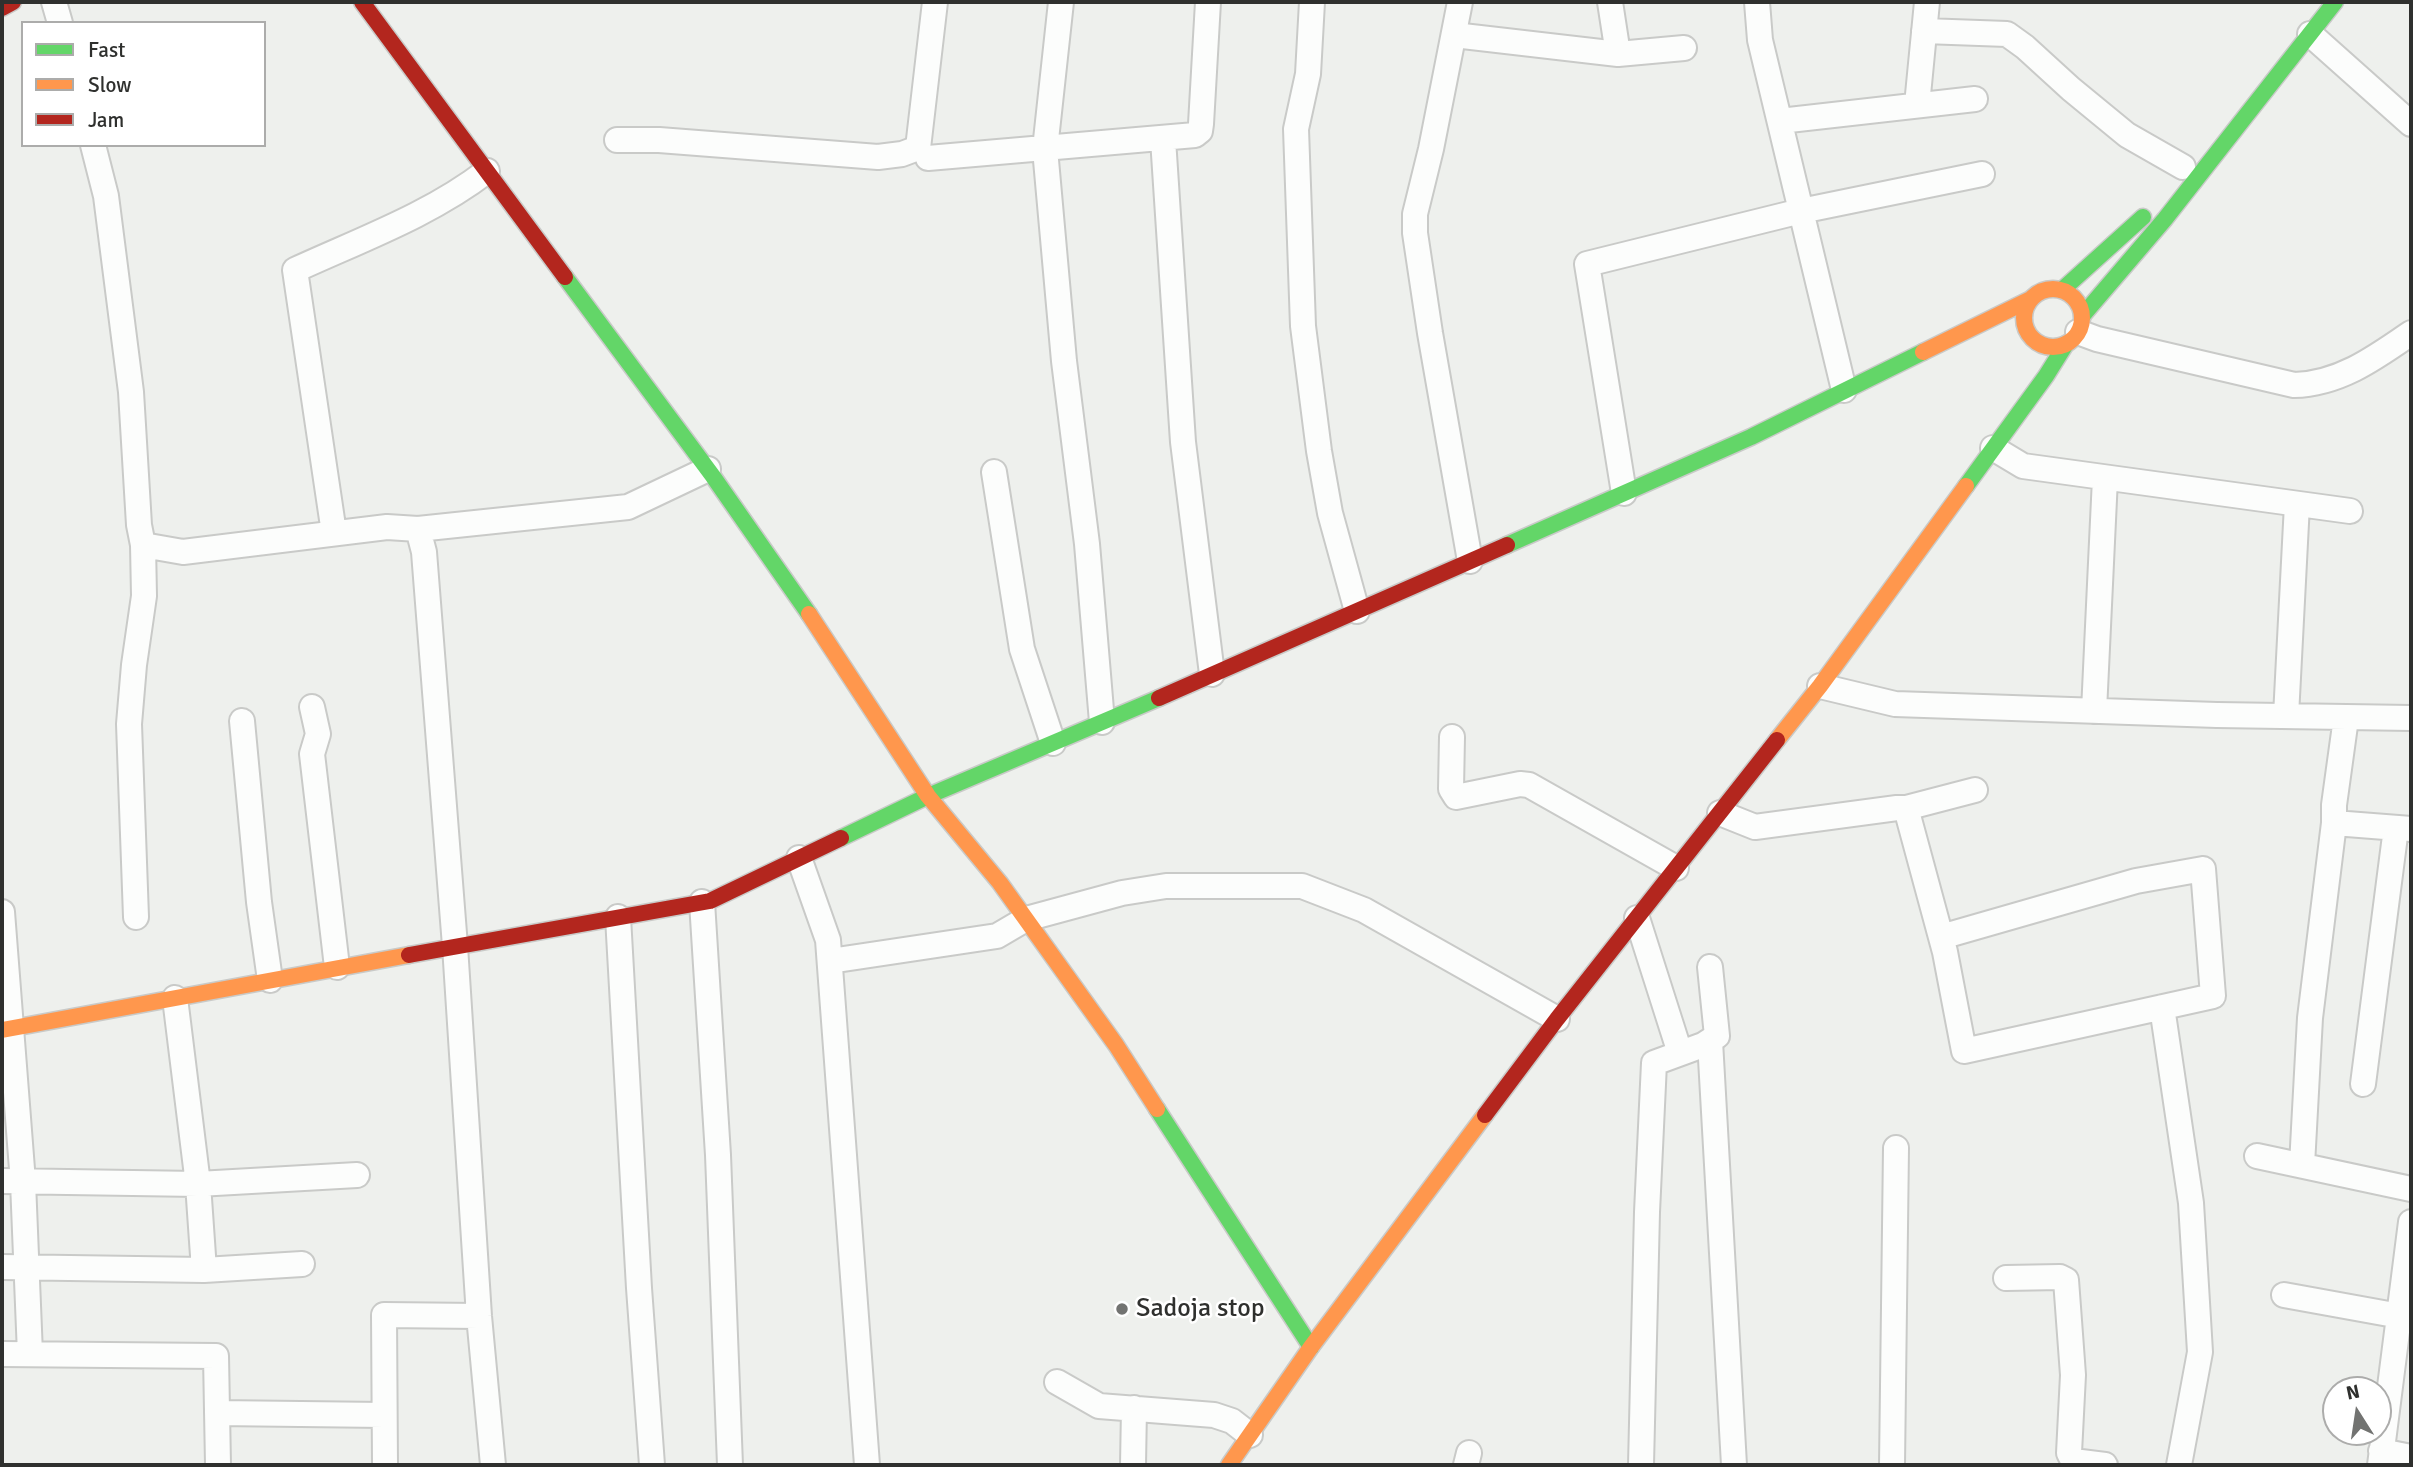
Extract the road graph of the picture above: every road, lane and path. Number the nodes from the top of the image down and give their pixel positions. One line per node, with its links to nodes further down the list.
1 (13, 2): 13 (main road)
2 (54, 2): 14 (street)
3 (362, 2): 30 (main road)
4 (935, 2): 24 (street)
5 (1061, 2): 27 (street)
6 (1208, 2): 25 (street)
7 (1312, 2): 50 (street)
8 (1461, 2): 17 (street)
9 (1611, 2): 19 (street)
10 (1757, 2): 22 (street)
11 (1927, 2): 15 (street)
12 (2335, 2): 16 (main road)
13 (2, 8)
14 (59, 21)
15 (1924, 31): 21 (street); 29 (street)
16 (2310, 34): 23 (street); 33 (main road)
17 (1454, 35): 19 (street); 49 (street)
18 (1684, 48): 19 (street)
19 (1618, 54)
20 (1975, 99): 21 (street)
21 (1917, 105): 22 (street)
22 (1780, 121): 32 (street)
23 (2411, 124)
24 (617, 139)
25 (1163, 139): 27 (street); 51 (street)
26 (94, 147): 48 (street)
27 (1045, 149): 28 (street); 59 (street)
28 (928, 158)
29 (2184, 167)
30 (487, 172): 40 (main road); 47 (street)
31 (1982, 174): 32 (street)
32 (1801, 211): 38 (street); 43 (street)
33 (2165, 219): 34 (main road); 36 (main road)
34 (2062, 290): 35 (main road); 36 (main road)
35 (2031, 299): 36 (main road); 38 (main road)
36 (2076, 330): 37 (street); 39 (main road)
37 (2411, 333)
38 (1844, 390): 43 (main road)
39 (1993, 448): 42 (street); 52 (main road)
40 (708, 469): 46 (street); 63 (main road)
41 (994, 472): 61 (street)
42 (2105, 478): 44 (street); 54 (street)
43 (1624, 493): 49 (main road)
44 (2297, 504): 45 (street); 55 (street)
45 (2350, 511)
46 (418, 529): 47 (street); 77 (street)
47 (334, 533): 48 (street)
48 (143, 545): 72 (street)
49 (1470, 561): 50 (main road)
50 (1357, 611): 51 (main road)
51 (1212, 674): 59 (main road)
52 (1820, 686): 54 (street); 65 (main road)
53 (312, 707): 79 (street)
54 (2094, 711): 55 (street)
55 (2286, 716): 56 (street)
56 (2346, 718): 57 (street); 66 (street)
57 (2411, 718)
58 (242, 721): 81 (street)
59 (1102, 722): 61 (main road)
60 (1452, 737): 69 (street)
61 (1053, 743): 63 (main road)
62 (1975, 790): 64 (street)
63 (928, 796): 68 (main road); 75 (main road)
64 (1906, 808): 65 (street); 76 (street)
65 (1720, 813): 69 (main road)
66 (2334, 823): 67 (street); 91 (street)
67 (2404, 828): 88 (street)
68 (799, 858): 70 (main road); 78 (street)
69 (1676, 868): 74 (main road)
70 (702, 902): 73 (main road); 119 (street)
71 (2, 912): 85 (street)
72 (136, 917)
73 (618, 917): 77 (main road); 118 (street)
74 (1637, 918): 84 (main road); 87 (street)
75 (1026, 919): 78 (street); 84 (street); 105 (main road)
76 (1941, 937): 83 (street); 83 (street)
77 (455, 946): 79 (main road); 103 (street)
78 (830, 961): 120 (street)
79 (337, 967): 81 (main road)
80 (1710, 967): 86 (street)
81 (270, 980): 82 (main road)
82 (175, 998): 85 (main road); 94 (street)
83 (2162, 1007): 127 (street)
84 (1557, 1019): 105 (main road)
85 (7, 1029): 93 (street)
86 (1710, 1041): 87 (street); 124 (street)
87 (1680, 1053): 123 (street)
88 (2363, 1084)
89 (1896, 1148): 125 (street)
90 (2257, 1156): 91 (street)
91 (2302, 1165): 95 (street)
92 (357, 1175): 94 (street)
93 (12, 1182): 94 (street); 99 (street)
94 (198, 1184): 100 (street)
95 (2411, 1189)
96 (2411, 1222): 104 (street)
97 (302, 1264): 100 (street)
98 (2, 1267): 99 (street)
99 (27, 1268): 100 (street); 107 (street)
100 (204, 1270)
101 (2006, 1278): 126 (street)
102 (2284, 1295): 104 (street)
103 (479, 1316): 111 (street); 117 (street)
104 (2405, 1317): 114 (street)
105 (1311, 1348): 112 (main road)
106 (2, 1354): 107 (street)
107 (30, 1354): 110 (street)
108 (1057, 1382): 109 (street)
109 (1134, 1408): 112 (street); 121 (street)
110 (217, 1413): 111 (street); 116 (street)
111 (384, 1415): 115 (street)
112 (1250, 1435): 122 (main road)
113 (2411, 1457): 114 (street)
114 (2380, 1458)
115 (385, 1464)
116 (218, 1465)
117 (493, 1465)
118 (652, 1465)
119 (730, 1465)
120 (867, 1465)
121 (1133, 1465)
122 (1229, 1465)
123 (1641, 1465)
124 (1734, 1465)
125 (1892, 1465)
126 (2105, 1465)
127 (2179, 1465)

